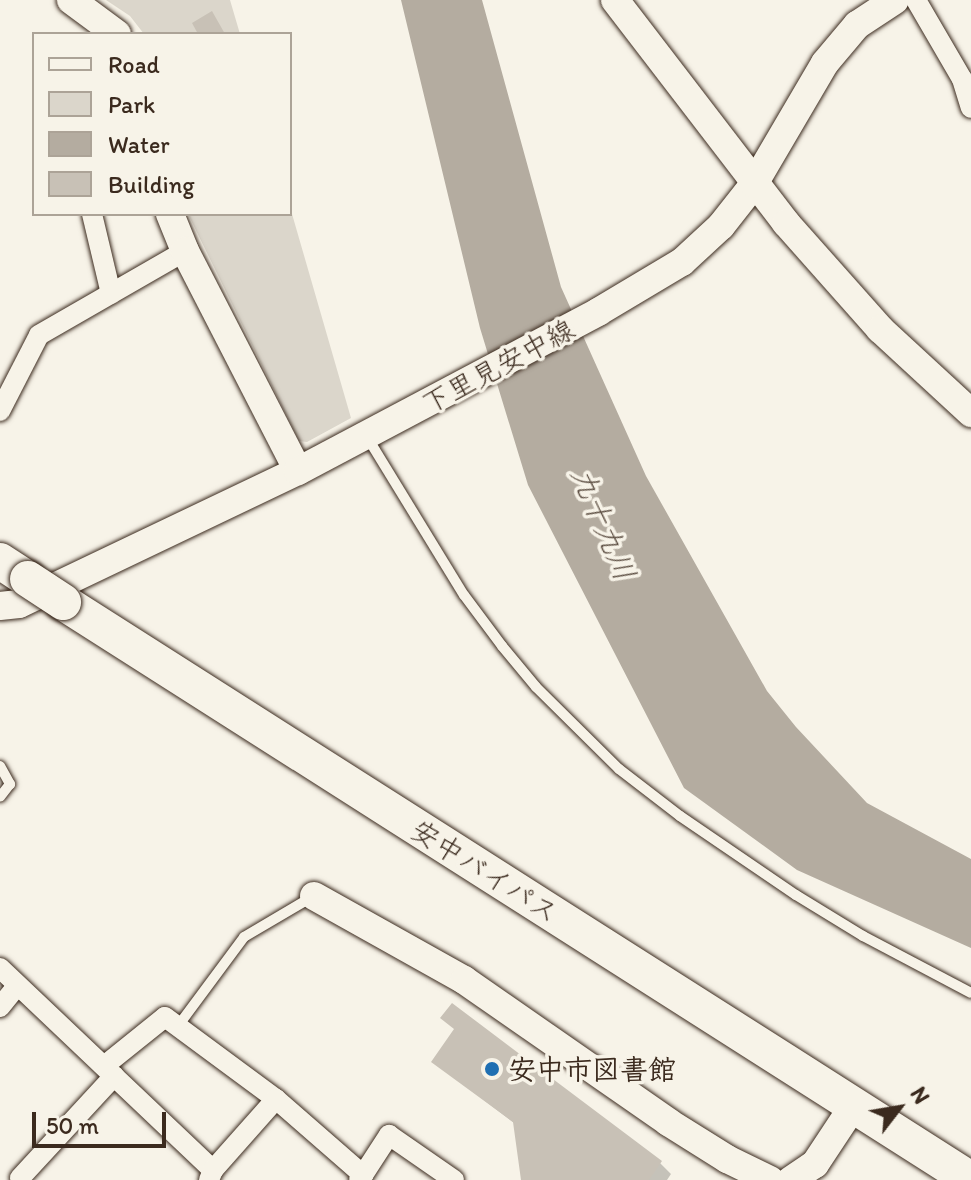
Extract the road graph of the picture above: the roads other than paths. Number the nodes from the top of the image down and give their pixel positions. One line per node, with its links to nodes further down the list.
1 (71, 0): 5 (street)
2 (615, 0): 7 (street)
3 (895, 0): 7 (street, 下里見安中線)
4 (916, 0): 6 (street)
5 (114, 32)
6 (971, 108)
7 (754, 184): 13 (street); 14 (street, 下里見安中線)
8 (92, 216): 11 (street)
9 (171, 216): 10 (street)
10 (185, 251): 11 (street); 15 (street)
11 (111, 294): 12 (street)
12 (0, 411)
13 (971, 413)
14 (369, 434): 15 (street, 下里見安中線); 23 (lane)
15 (298, 471): 17 (street, 下里見安中線)
16 (14, 570): 28 (highway, 安中バイパス, bridge)
17 (0, 606)
18 (0, 766): 19 (lane)
19 (0, 797)
20 (314, 896): 25 (lane); 33 (street)
21 (0, 968): 22 (street)
22 (16, 987): 24 (street); 26 (street)
23 (971, 993)
24 (0, 1007)
25 (178, 1026): 26 (street); 27 (street)
26 (109, 1071): 29 (street); 31 (street)
27 (276, 1099): 29 (street); 30 (street)
28 (854, 1105): 34 (street); 35 (highway, 安中バイパス)
29 (211, 1175)
30 (361, 1177): 32 (street)
31 (20, 1178)
32 (454, 1180)
33 (770, 1180)
34 (791, 1180)
35 (971, 1180)

